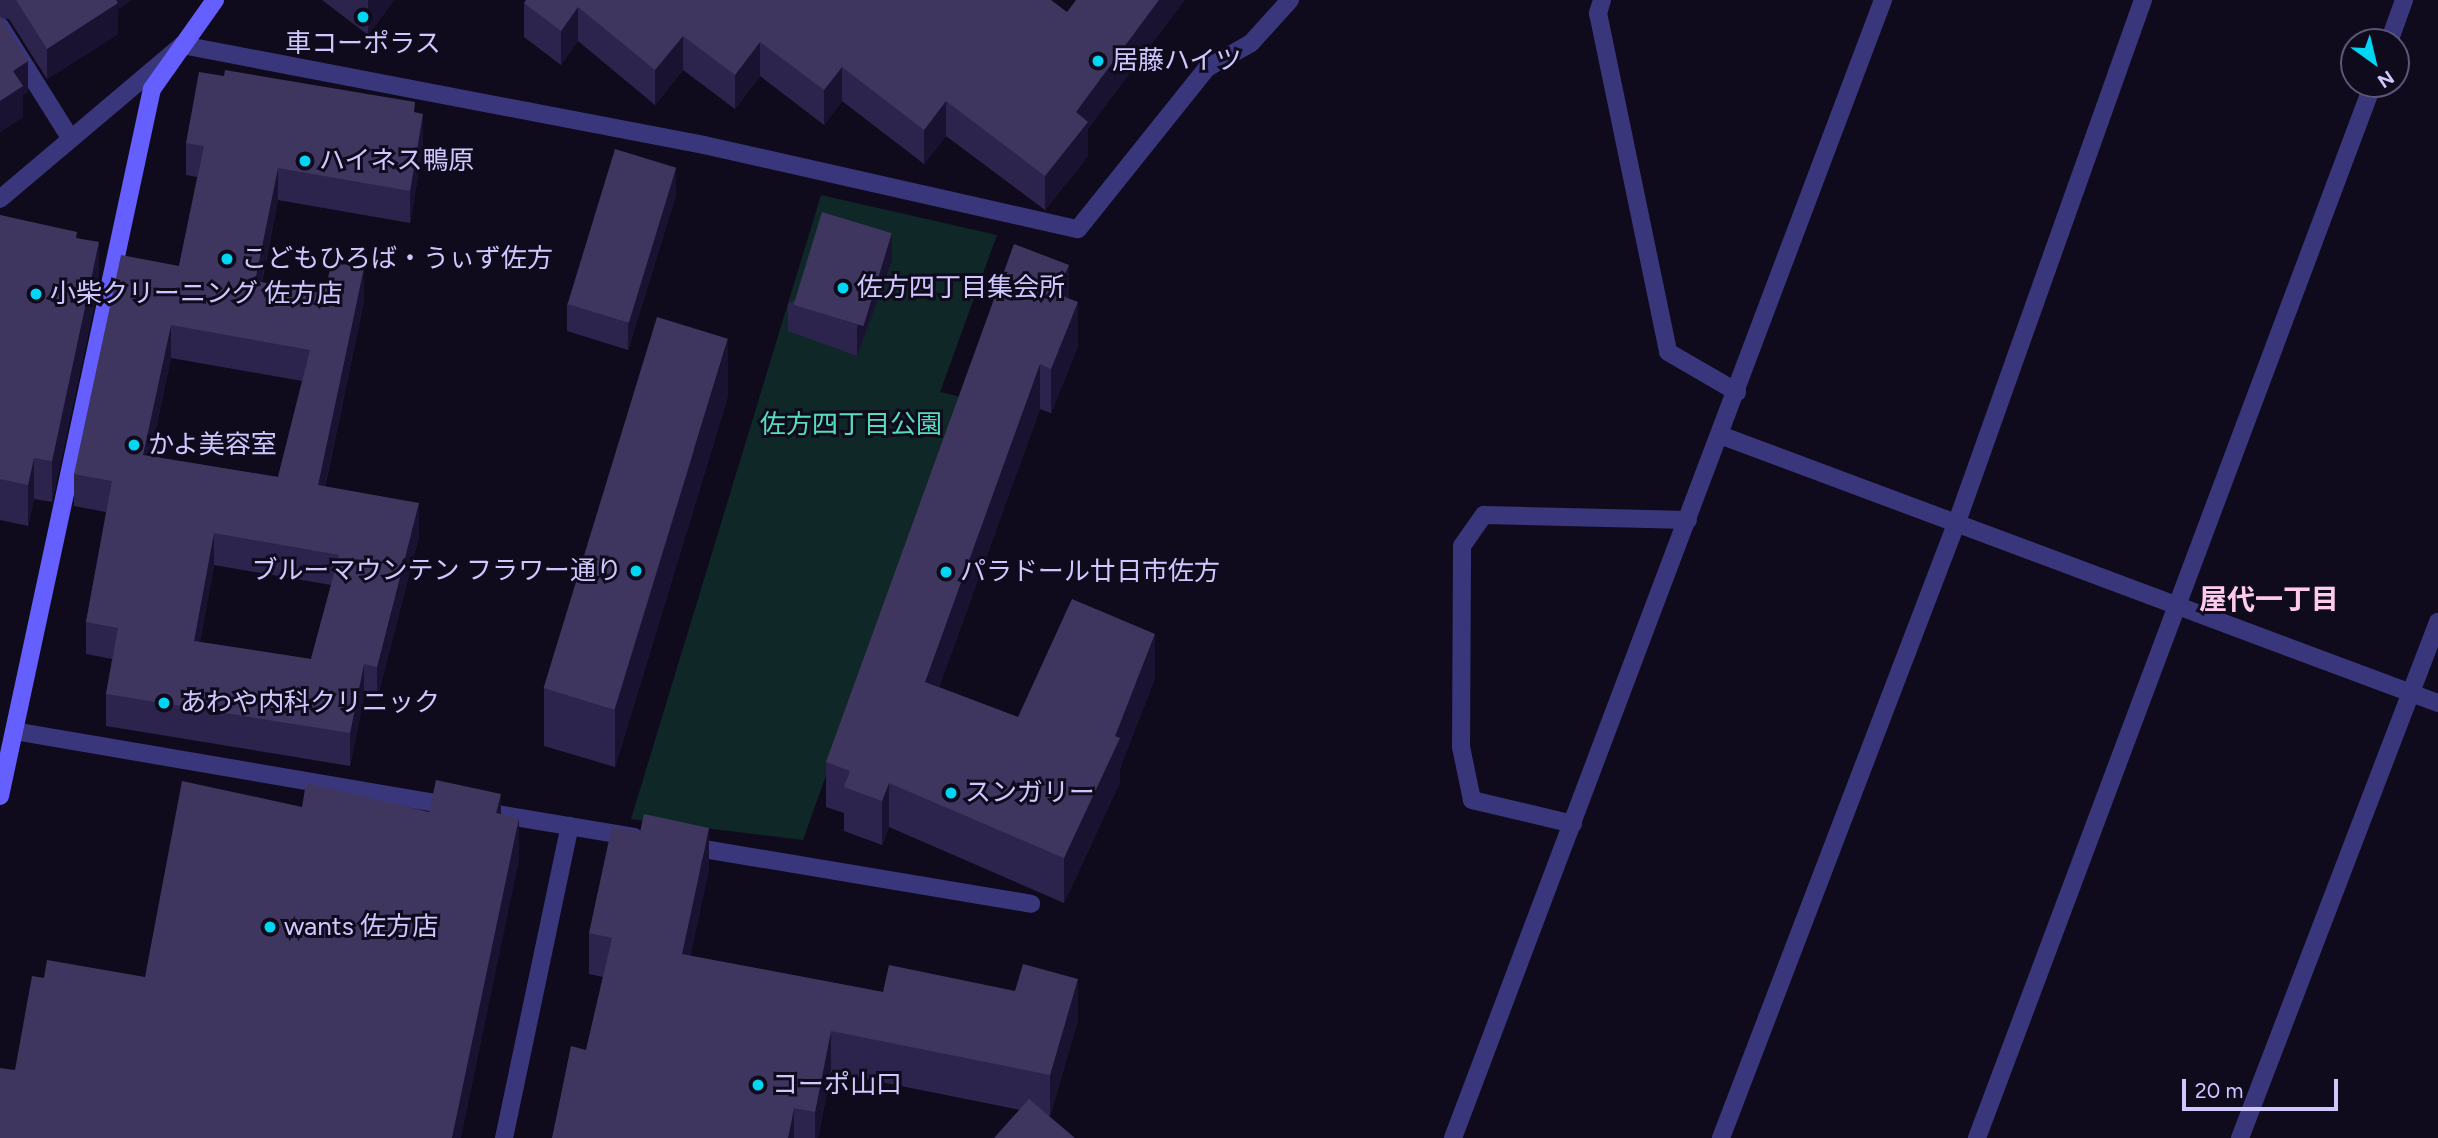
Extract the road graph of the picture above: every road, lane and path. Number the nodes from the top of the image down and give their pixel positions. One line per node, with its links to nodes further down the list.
1 (215, 0): 9 (street)
2 (1290, 0): 9 (street)
3 (1602, 0): 13 (street)
4 (1883, 0): 13 (street)
5 (2143, 0): 15 (street)
6 (2404, 0): 8 (street)
7 (0, 26): 11 (street)
8 (2394, 28)
9 (182, 45): 11 (street); 21 (street)
10 (2368, 98): 17 (street)
11 (71, 139): 12 (street)
12 (0, 199)
13 (1737, 392): 14 (street)
14 (1720, 435): 15 (street); 16 (street)
15 (1958, 519): 17 (street); 28 (street)
16 (1688, 520): 23 (street); 23 (street)
17 (2180, 605): 19 (street); 29 (street)
18 (2438, 622): 19 (street)
19 (2411, 692): 20 (street); 30 (street)
20 (2438, 702)
21 (14, 731): 22 (street); 24 (street)
22 (0, 796)
23 (1573, 824): 27 (street)
24 (570, 826): 25 (street); 26 (street)
25 (1031, 904)
26 (504, 1138)
27 (1453, 1138)
28 (1721, 1138)
29 (1977, 1138)
30 (2240, 1138)

